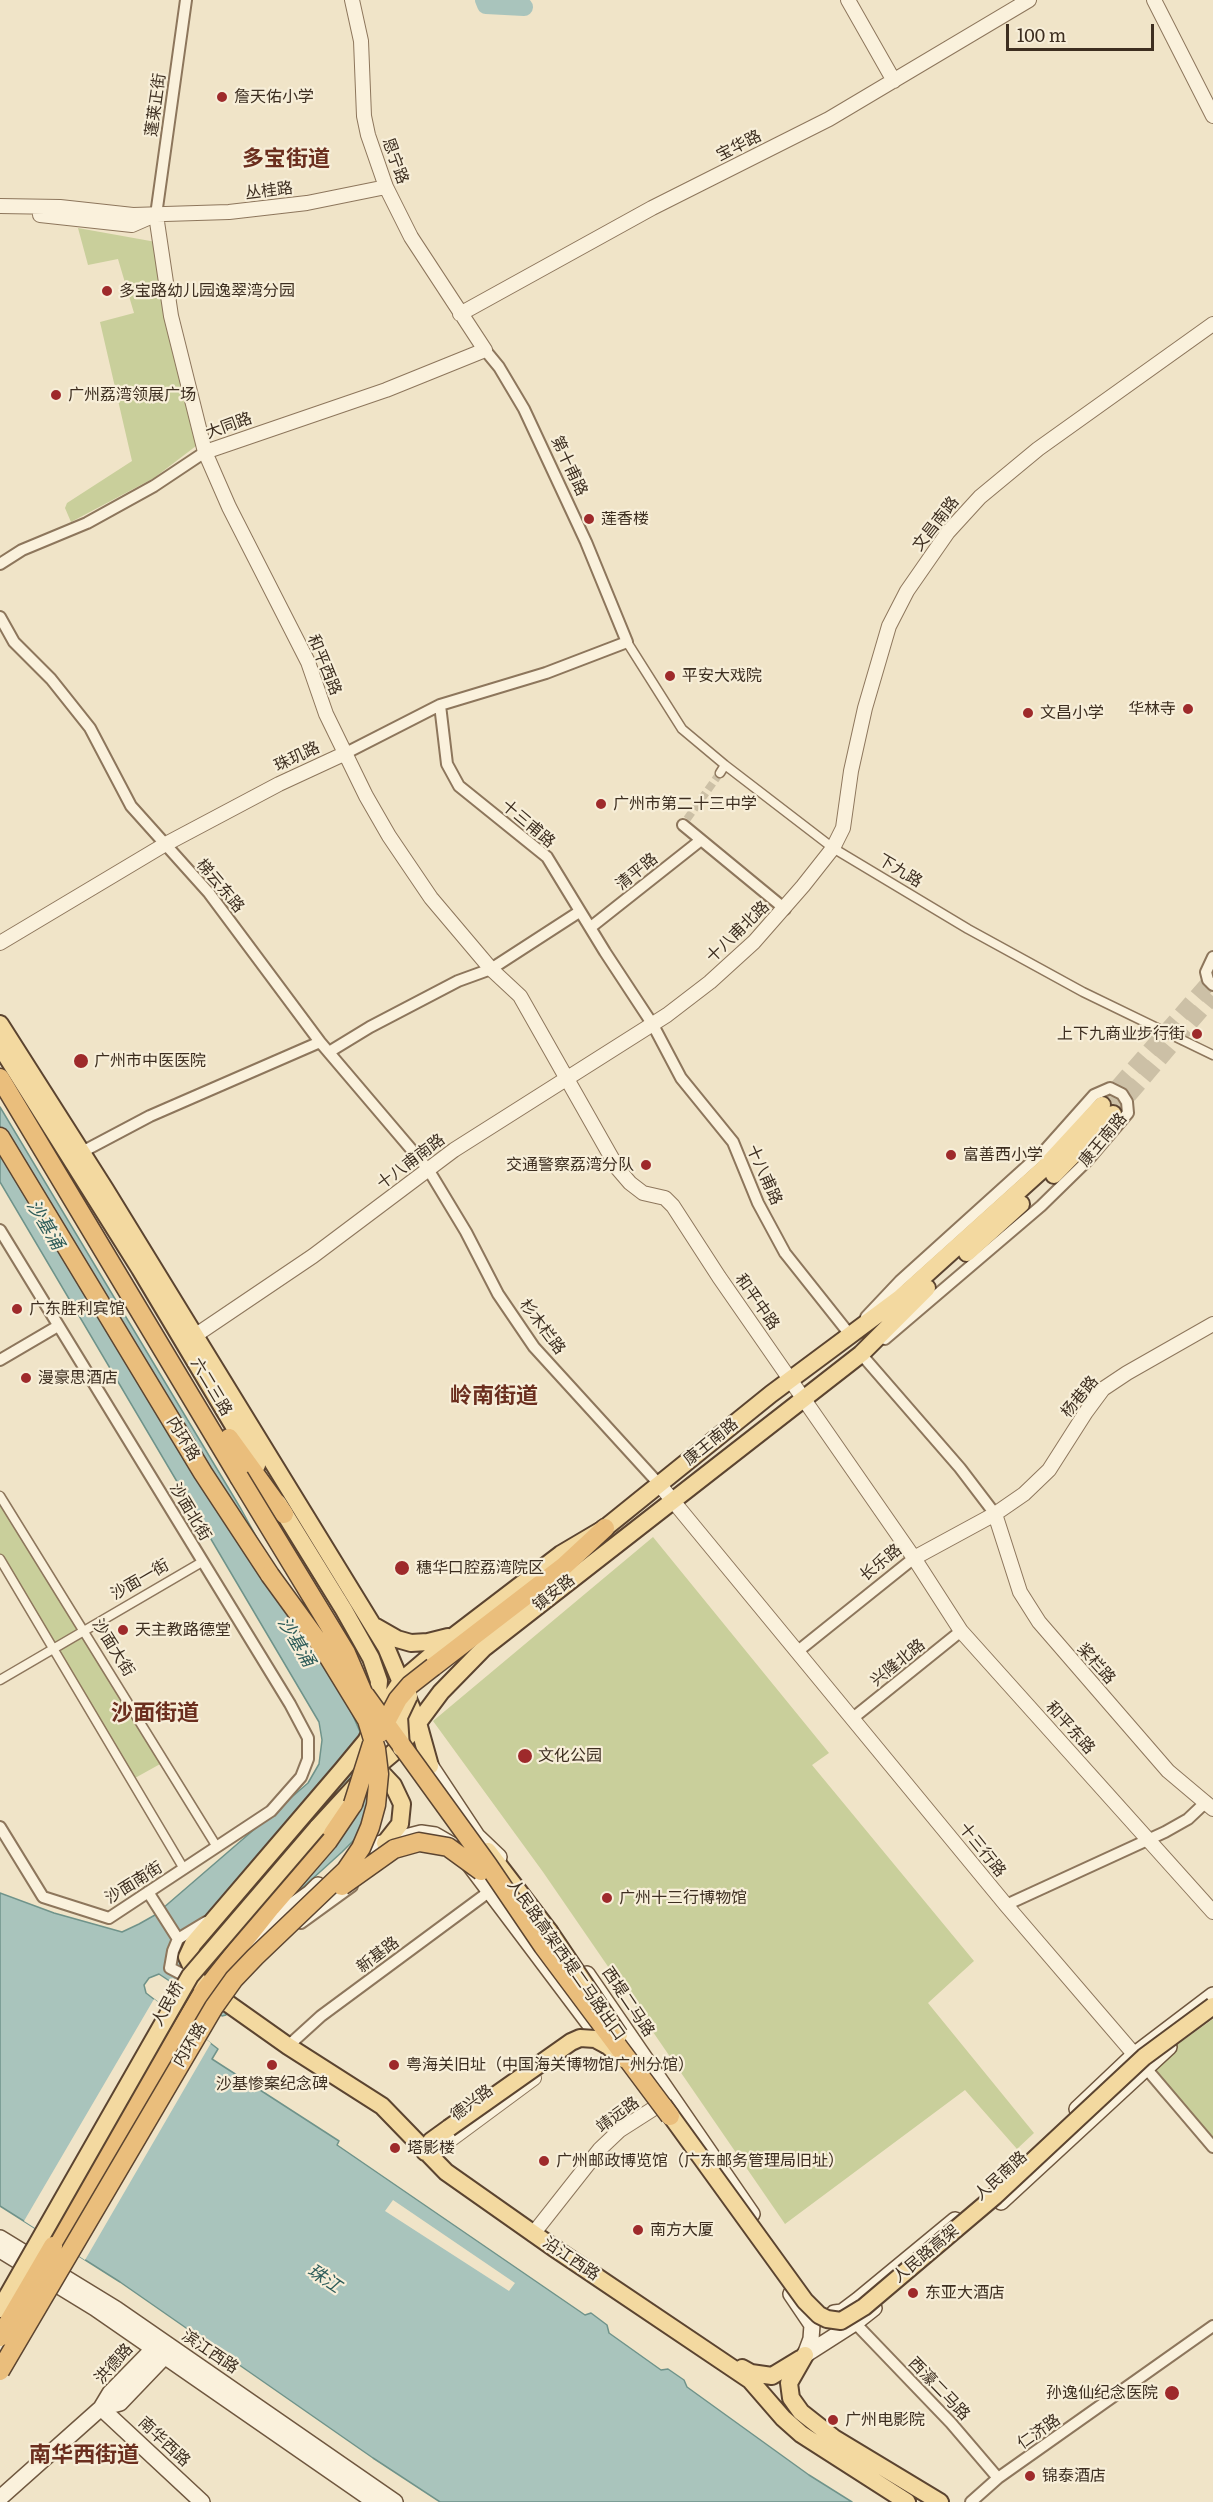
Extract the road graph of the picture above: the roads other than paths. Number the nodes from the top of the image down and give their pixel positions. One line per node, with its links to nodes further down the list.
1 (186, 0): 12 (street, 蓬莱正街)
2 (352, 0): 8 (street, 恩宁路)
3 (848, 0): 6 (street)
4 (1029, 0): 6 (street, 宝华路)
5 (1154, 0): 7 (street)
6 (894, 81): 14 (street, 宝华路)
7 (1213, 116)
8 (386, 187): 12 (street, 丛桂路); 14 (street, 恩宁路)
9 (0, 206): 10 (street, 丛桂路)
10 (39, 207): 12 (street, 丛桂路); 13 (street)
11 (0, 214): 13 (street, 丛桂路)
12 (156, 215): 13 (street, 丛桂路); 17 (street, 和平西路)
13 (60, 217)
14 (460, 314): 16 (street, 第十甫路)
15 (1213, 324): 28 (street, 文昌南路)
16 (485, 350): 17 (street, 大同路); 20 (street, 第十甫路)
17 (206, 452): 18 (street, 大同路); 22 (street, 和平西路)
18 (0, 564)
19 (0, 617): 27 (street, 梯云东路)
20 (627, 642): 21 (street, 珠玑路); 23 (street, 下九路)
21 (440, 705): 22 (street, 珠玑路); 30 (street, 十三甫路)
22 (346, 753): 27 (street, 珠玑路); 34 (street, 和平西路)
23 (725, 765): 24 (street); 28 (street, 下九路)
24 (720, 773)
25 (685, 822): 26 (street)
26 (701, 840): 29 (street); 31 (street, 清平路)
27 (164, 845): 32 (street, 珠玑路); 38 (street, 梯云东路)
28 (833, 848): 29 (street, 十八甫北路); 41 (street, 下九路)
29 (785, 909): 37 (street, 十八甫北路)
30 (579, 912): 31 (street, 十三甫路); 34 (street)
31 (591, 927): 37 (street, 十三甫路)
32 (0, 944)
33 (1213, 957): 35 (street)
34 (491, 969): 40 (street); 43 (street, 和平西路)
35 (1213, 985)
36 (0, 1024): 45 (main road, 六二三路)
37 (653, 1025): 43 (street, 十八甫南路); 52 (street, 十八甫路)
38 (320, 1042): 40 (street, 梯云东路); 45 (street)
39 (0, 1046): 60 (main road, 六二三路)
40 (329, 1052): 46 (street, 梯云东路)
41 (1213, 1056)
42 (0, 1078): 48 (highway)
43 (566, 1079): 46 (street, 十八甫南路); 55 (street, 和平中路)
44 (0, 1137): 66 (highway, 内环路)
45 (82, 1152): 51 (main road, 六二三路)
46 (428, 1169): 51 (street, 十八甫南路); 57 (street, 杉木栏路)
47 (0, 1230): 50 (street, 沙面北街)
48 (106, 1254): 60 (highway); 83 (highway, 内环路, bridge)
49 (1213, 1324): 61 (street, 杨巷路)
50 (58, 1326): 54 (street); 65 (street, 沙面北街)
51 (196, 1335): 67 (main road, 六二三路)
52 (851, 1336): 53 (main road, 康王南路); 53 (street, 康王南路); 55 (main road, 康王南路)
53 (861, 1354): 56 (main road, 康王南路); 61 (street)
54 (0, 1360)
55 (791, 1379): 56 (street, 和平中路); 57 (main road, 康王南路)
56 (804, 1398): 59 (main road, 康王南路); 63 (street, 和平中路)
57 (659, 1484): 59 (street); 62 (main road, 镇安路)
58 (0, 1496): 69 (street, 沙面大街)
59 (673, 1500): 73 (street); 77 (main road, 镇安路)
60 (284, 1514): 67 (main road, 六二三路)
61 (994, 1514): 63 (street, 长乐路); 84 (street, 桨栏路)
62 (604, 1528): 71 (main road, 镇安路); 74 (highway)
63 (914, 1557): 70 (street, 和平东路); 73 (street, 长乐路)
64 (0, 1559): 72 (street)
65 (202, 1562): 69 (street, 沙面一街); 85 (street, 沙面北街)
66 (270, 1575): 99 (highway, 内环路, bridge); 112 (highway, bridge)
67 (349, 1602): 68 (main road, 六二三路); 80 (main road, 六二三路)
68 (373, 1625): 71 (main road); 76 (main road, 六二三路)
69 (85, 1630): 72 (street, 沙面一街); 90 (street, 沙面大街)
70 (961, 1631): 78 (street, 兴隆北路); 88 (street, 和平东路)
71 (455, 1635): 76 (main road, 镇安路)
72 (53, 1649): 75 (street, 沙面一街); 91 (street)
73 (798, 1651): 78 (street, 十三行路)
74 (433, 1667): 83 (highway, bridge); 92 (main road, bridge)
75 (0, 1680)
76 (401, 1681): 79 (main road, 六二三路); 80 (main road, 镇安路)
77 (441, 1692): 79 (main road, 镇安路); 81 (main road)
78 (853, 1718): 95 (street, 十三行路)
79 (411, 1727): 80 (main road); 81 (main road, 六二三路); 82 (main road, 人民桥)
80 (361, 1751): 96 (main road); 118 (main road, 人民桥)
81 (430, 1766): 87 (main road, 西堤二马路)
82 (376, 1767): 89 (main road); 120 (main road, 人民桥, bridge)
83 (353, 1804): 100 (highway, 内环路)
84 (1210, 1805): 88 (street)
85 (271, 1811): 90 (street, 沙面南街)
86 (0, 1827): 94 (street, 沙面南街)
87 (477, 1836): 103 (main road); 109 (main road, 西堤二马路); 112 (main road, 人民路高架西堤二马路出口, bridge)
88 (1148, 1840): 95 (street); 97 (street, 和平东路)
89 (385, 1844): 92 (main road); 104 (main road)
90 (217, 1847): 91 (street, 沙面南街)
91 (184, 1869): 94 (street, 沙面南街)
92 (479, 1872): 93 (main road); 99 (highway, bridge); 104 (street); 110 (main road, bridge)
93 (490, 1891): 106 (main road); 107 (street, 新基路)
94 (150, 1895): 98 (street)
95 (1006, 1905): 108 (street, 十三行路)
96 (220, 1911): 98 (street); 100 (main road)
97 (1213, 1912)
98 (178, 1939): 100 (street)
99 (270, 1942): 127 (highway, 内环路, bridge)
100 (208, 1989): 104 (main road, 沿江西路); 123 (highway, 内环路, bridge)
101 (1213, 1995): 108 (main road, 人民南路)
102 (1213, 2006): 112 (main road, 人民路高架, bridge)
103 (594, 2007): 106 (main road); 109 (main road)
104 (239, 2010): 107 (main road, 沿江西路)
105 (1213, 2014): 111 (main road, 人民南路)
106 (596, 2034): 112 (main road); 114 (street, 德兴路)
107 (288, 2046): 114 (main road, 沿江西路)
108 (1134, 2055): 111 (street, 十三行路); 119 (main road, 人民南路)
109 (642, 2056): 119 (main road, 西堤二马路)
110 (623, 2059): 112 (main road, bridge); 114 (main road, bridge)
111 (1145, 2067): 113 (street); 121 (main road, 人民南路)
112 (663, 2112): 115 (street, 靖远路); 119 (main road)
113 (1213, 2147)
114 (425, 2152): 115 (main road, 沿江西路)
115 (533, 2234): 126 (main road, 沿江西路)
116 (0, 2238): 124 (main road, 滨江西路)
117 (0, 2250): 124 (main road, 滨江西路)
118 (0, 2291)
119 (808, 2306): 125 (main road)
120 (0, 2309)
121 (855, 2323): 125 (main road, 人民南路); 129 (street, 西濠二马路)
122 (1213, 2326): 129 (street, 仁济路)
123 (0, 2337)
124 (162, 2349): 128 (main road, 洪德路); 132 (main road, 滨江西路); 133 (main road, 滨江西路)
125 (805, 2355): 126 (main road); 135 (main road)
126 (719, 2358): 134 (main road, 沿江西路)
127 (0, 2371)
128 (101, 2408): 130 (main road, 洪德路); 131 (main road, 南华西路)
129 (998, 2478): 136 (street, 仁济路)
130 (0, 2498)
131 (202, 2502)
132 (375, 2502)
133 (395, 2502)
134 (907, 2502)
135 (940, 2502)
136 (971, 2502)

